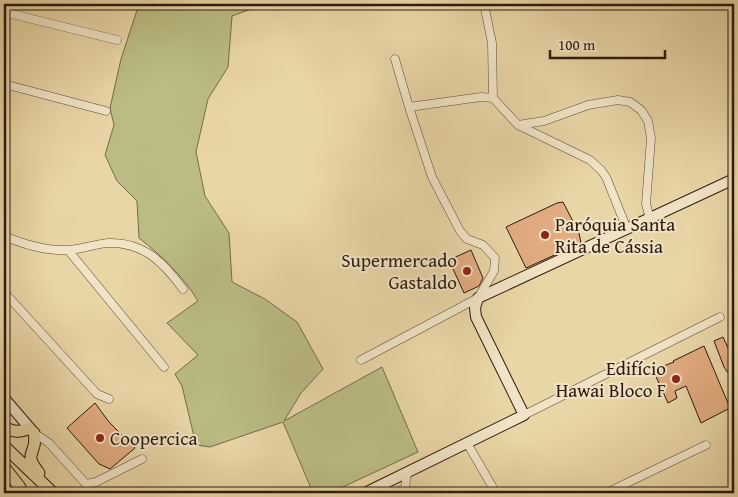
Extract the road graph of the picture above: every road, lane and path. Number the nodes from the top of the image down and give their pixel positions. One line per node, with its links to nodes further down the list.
1 (484, 4): 6 (street)
2 (4, 12): 3 (street)
3 (117, 40)
4 (396, 58): 7 (street)
5 (4, 84): 8 (street)
6 (493, 98): 7 (street); 9 (street)
7 (409, 107): 17 (street)
8 (106, 111)
9 (518, 125): 11 (street); 12 (street)
10 (734, 179): 11 (main road)
11 (650, 218): 12 (main road)
12 (627, 229): 17 (main road)
13 (4, 236): 14 (street)
14 (68, 250): 15 (street); 20 (street)
15 (183, 289)
16 (4, 292): 22 (street)
17 (478, 298): 19 (street); 23 (main road)
18 (720, 317): 23 (street)
19 (361, 360)
20 (164, 367)
21 (4, 398): 25 (main road)
22 (108, 398)
23 (524, 415): 26 (main road)
24 (4, 427): 25 (main road)
25 (32, 430): 29 (street); 33 (main road)
26 (467, 443): 31 (main road); 32 (street)
27 (706, 445): 37 (street)
28 (4, 446): 33 (main road)
29 (142, 459)
30 (4, 467): 34 (main road)
31 (407, 472): 35 (main road); 36 (street)
32 (492, 486)
33 (50, 491)
34 (23, 493)
35 (365, 493)
36 (396, 493)
37 (606, 493)

